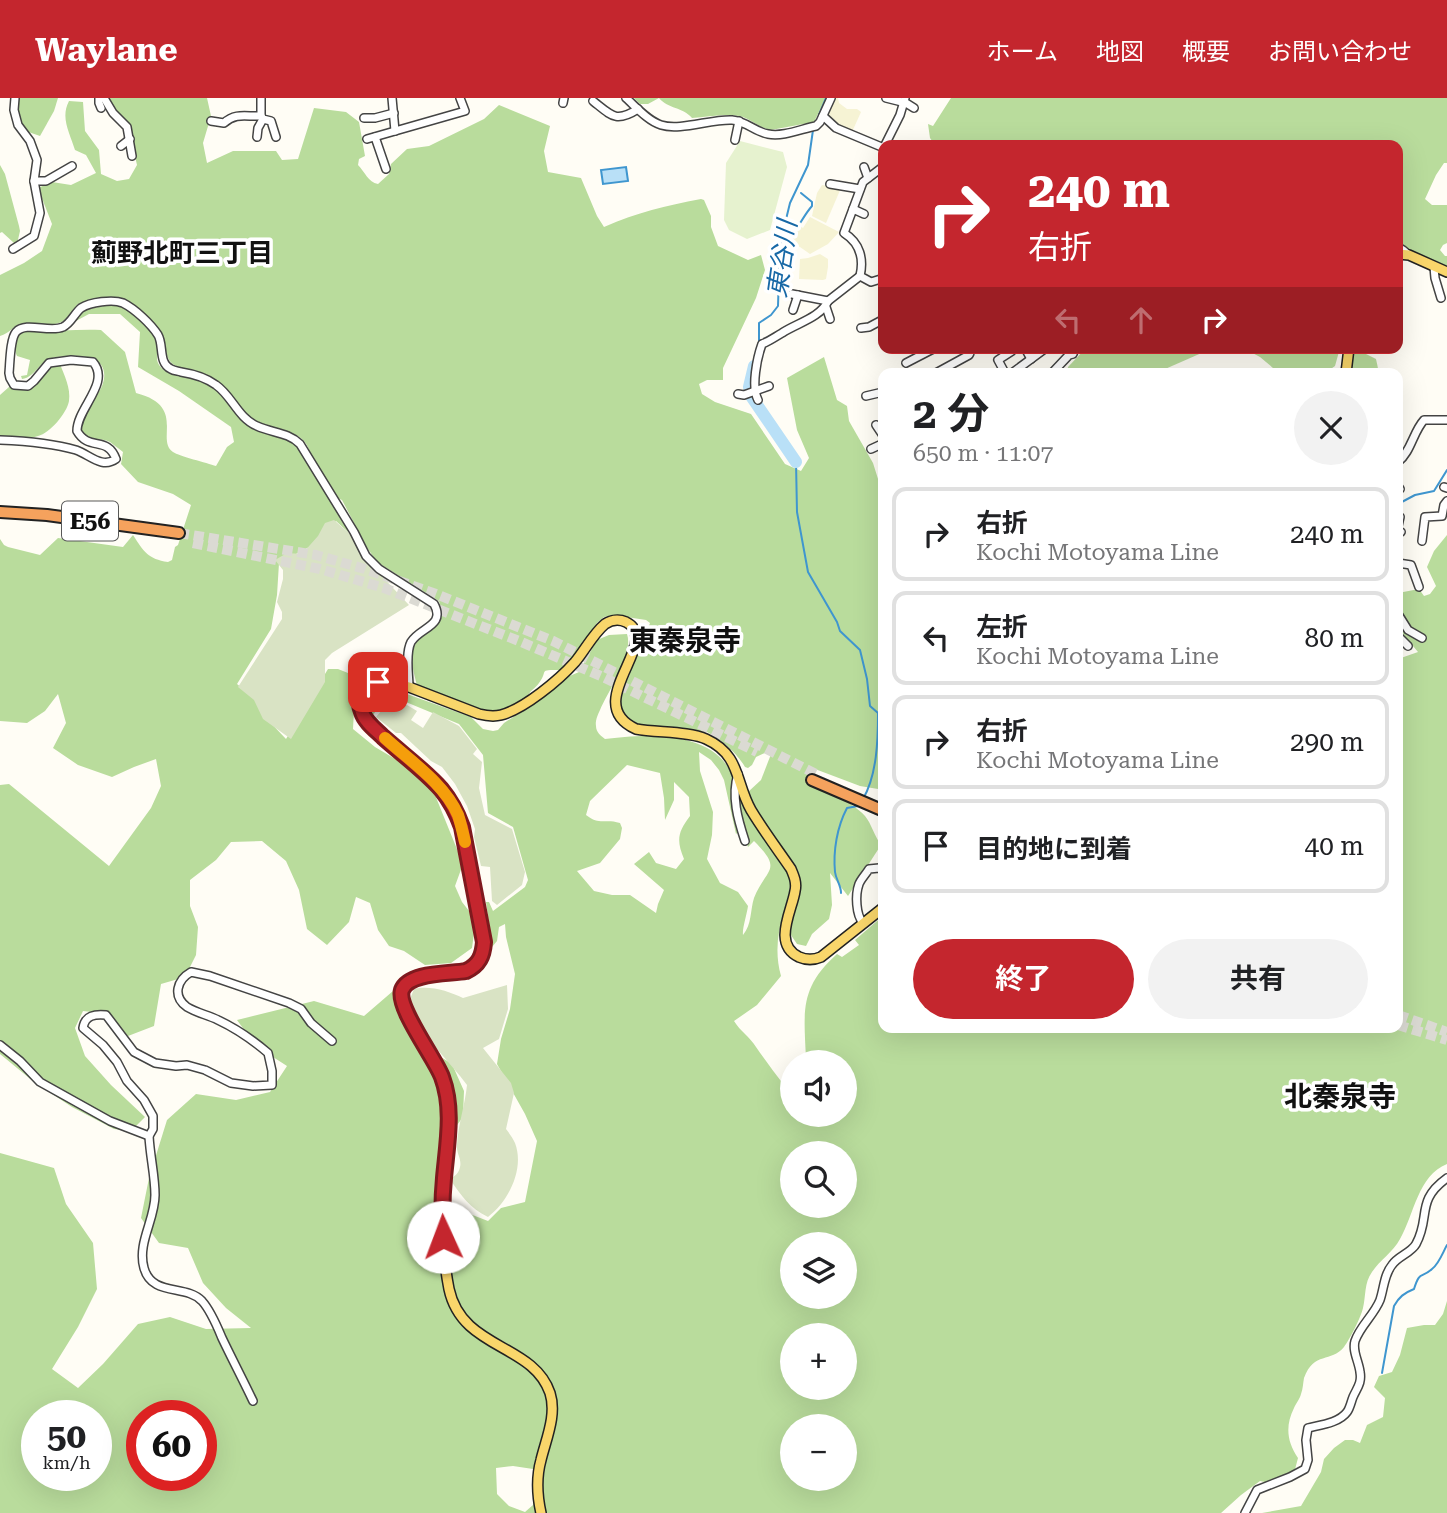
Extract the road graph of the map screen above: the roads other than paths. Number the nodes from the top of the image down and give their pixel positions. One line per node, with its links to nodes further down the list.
1 (15, 98): 37 (street)
2 (102, 98): 11 (street); 15 (street)
3 (261, 98): 18 (street)
4 (392, 98): 14 (street)
5 (460, 98): 23 (street)
6 (626, 98): 12 (street)
7 (831, 98): 16 (street)
8 (886, 98): 9 (street)
9 (904, 100): 13 (street); 28 (street)
10 (593, 101): 12 (street)
11 (101, 108)
12 (638, 108): 21 (street)
13 (914, 108)
14 (394, 113): 17 (street); 23 (street)
15 (114, 114): 22 (street); 26 (street)
16 (823, 116): 21 (street); 30 (street)
17 (363, 118)
18 (265, 119): 19 (street); 20 (street); 24 (street); 25 (street)
19 (211, 121)
20 (282, 121)
21 (739, 121): 27 (street)
22 (113, 124)
23 (395, 131): 34 (street)
24 (257, 137)
25 (276, 137)
26 (130, 139): 29 (street); 31 (street)
27 (735, 140)
28 (888, 140)
29 (121, 146)
30 (878, 146)
31 (132, 156)
32 (72, 166): 37 (street)
33 (864, 167): 36 (street)
34 (386, 169)
35 (878, 170): 36 (street)
36 (868, 178): 39 (street)
37 (34, 181): 42 (street)
38 (830, 184): 39 (street)
39 (860, 189): 40 (street)
40 (853, 209): 41 (street); 48 (street)
41 (864, 214)
42 (13, 249)
43 (1403, 251): 45 (street)
44 (1403, 254): 45 (main road)
45 (1409, 255): 46 (main road)
46 (1434, 267): 47 (main road); 50 (street)
47 (1447, 272)
48 (860, 276): 49 (street); 51 (street)
49 (878, 280)
50 (1441, 298)
51 (827, 304): 52 (street); 53 (street); 71 (street)
52 (793, 310)
53 (830, 319)
54 (878, 322): 55 (street)
55 (861, 328)
56 (923, 354): 63 (street)
57 (970, 354): 64 (street)
58 (1007, 354): 65 (street)
59 (1028, 354): 62 (street)
60 (1038, 354): 62 (street)
61 (1073, 354): 67 (street)
62 (1031, 359): 66 (street)
63 (906, 363)
64 (945, 368)
65 (1002, 368)
66 (1019, 368)
67 (1057, 368)
68 (769, 386): 71 (street)
69 (878, 393): 72 (street)
70 (738, 394): 71 (street)
71 (753, 396)
72 (866, 396)
73 (1447, 420): 79 (street)
74 (876, 425): 75 (street)
75 (878, 428)
76 (0, 440): 90 (street)
77 (878, 446): 78 (street)
78 (871, 449)
79 (1403, 458)
80 (1447, 501): 83 (street)
81 (0, 515): 82 (highway, E56)
82 (178, 537)
83 (1422, 541)
84 (1403, 563): 85 (street)
85 (1419, 587)
86 (1403, 622): 87 (street)
87 (1422, 638)
88 (1403, 640): 89 (street)
89 (1408, 646)
90 (409, 687): 91 (main road); 103 (main road)
91 (738, 773): 94 (street); 97 (main road)
92 (878, 803): 93 (highway)
93 (878, 808)
94 (745, 841)
95 (878, 868): 97 (street)
96 (878, 912): 97 (main road)
97 (863, 923)
98 (332, 1041): 100 (street)
99 (0, 1045): 100 (street)
100 (149, 1136): 102 (street)
101 (1447, 1178): 104 (street)
102 (253, 1401)
103 (541, 1513)
104 (1245, 1513)

